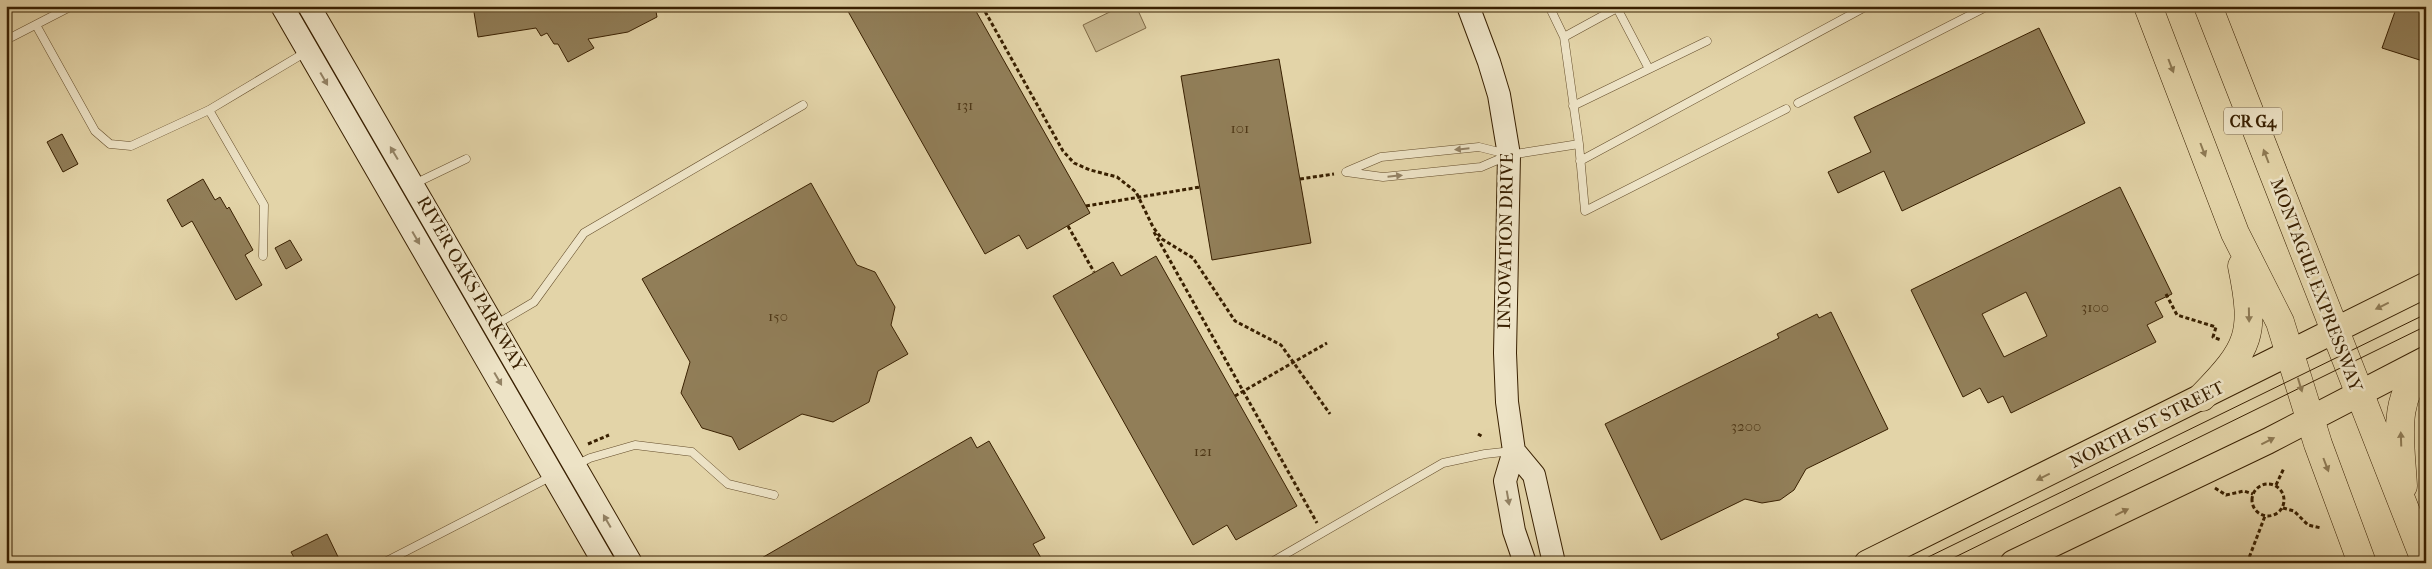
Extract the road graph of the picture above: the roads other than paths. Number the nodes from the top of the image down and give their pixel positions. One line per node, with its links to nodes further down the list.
1 (72, 6): 10 (lane)
2 (282, 6): 15 (street, RIVER OAKS PARKWAY)
3 (309, 6): 15 (street, RIVER OAKS PARKWAY)
4 (1468, 6): 23 (street, INNOVATION DRIVE)
5 (1548, 6): 12 (lane)
6 (1868, 6): 25 (lane)
7 (1988, 6): 17 (lane)
8 (2148, 6): 28 (highway, CR G4, one-way to 28)
9 (2208, 6): 31 (highway, MONTAGUE EXPRESSWAY / CR G4, one-way to 9)
10 (63, 8): 11 (lane)
11 (36, 25): 13 (lane); 21 (lane)
12 (1564, 37): 16 (lane); 19 (lane)
13 (6, 40)
14 (1707, 41): 16 (lane)
15 (318, 46): 21 (lane); 26 (street, RIVER OAKS PARKWAY, one-way to 15); 27 (street, RIVER OAKS PARKWAY, one-way to 27)
16 (1648, 69): 19 (lane)
17 (1798, 103)
18 (803, 105): 32 (lane)
19 (1573, 106): 22 (lane)
20 (1786, 109): 25 (lane)
21 (209, 110): 29 (lane)
22 (1579, 144): 23 (lane); 25 (lane)
23 (1509, 155): 23 (lane, one-way to 23); 39 (street, INNOVATION DRIVE)
24 (466, 159): 26 (lane)
25 (1580, 161)
26 (413, 185): 27 (street); 32 (street, RIVER OAKS PARKWAY)
27 (392, 196): 32 (street, RIVER OAKS PARKWAY, one-way to 32)
28 (2235, 233): 33 (highway, CR G4); 37 (highway, one-way to 37)
29 (263, 256)
30 (2426, 285): 31 (main road, NORTH 1ST STREET, one-way to 31)
31 (2335, 329): 33 (main road, NORTH 1ST STREET); 36 (highway, MONTAGUE EXPRESSWAY / CR G4)
32 (484, 331): 40 (street, RIVER OAKS PARKWAY)
33 (2290, 352): 37 (main road, NORTH 1ST STREET); 38 (highway, CR G4, one-way to 38)
34 (2426, 359): 36 (main road)
35 (2426, 365): 42 (highway, one-way to 35)
36 (2359, 393): 38 (main road); 42 (highway, MONTAGUE EXPRESSWAY / CR G4)
37 (2202, 397): 49 (main road, NORTH 1ST STREET, one-way to 49)
38 (2310, 418): 50 (main road, one-way to 38); 51 (highway, CR G4, one-way to 51)
39 (1514, 451): 46 (lane); 47 (street, INNOVATION DRIVE, one-way to 47); 48 (street)
40 (568, 465): 41 (lane); 43 (lane); 44 (street, RIVER OAKS PARKWAY); 45 (street, RIVER OAKS PARKWAY, one-way to 40)
41 (774, 495)
42 (2403, 505): 52 (highway, MONTAGUE EXPRESSWAY / CR G4)
43 (383, 563)
44 (604, 563)
45 (631, 563)
46 (1270, 563)
47 (1525, 563)
48 (1554, 563)
49 (1867, 563)
50 (2013, 563)
51 (2362, 563)
52 (2426, 563)

